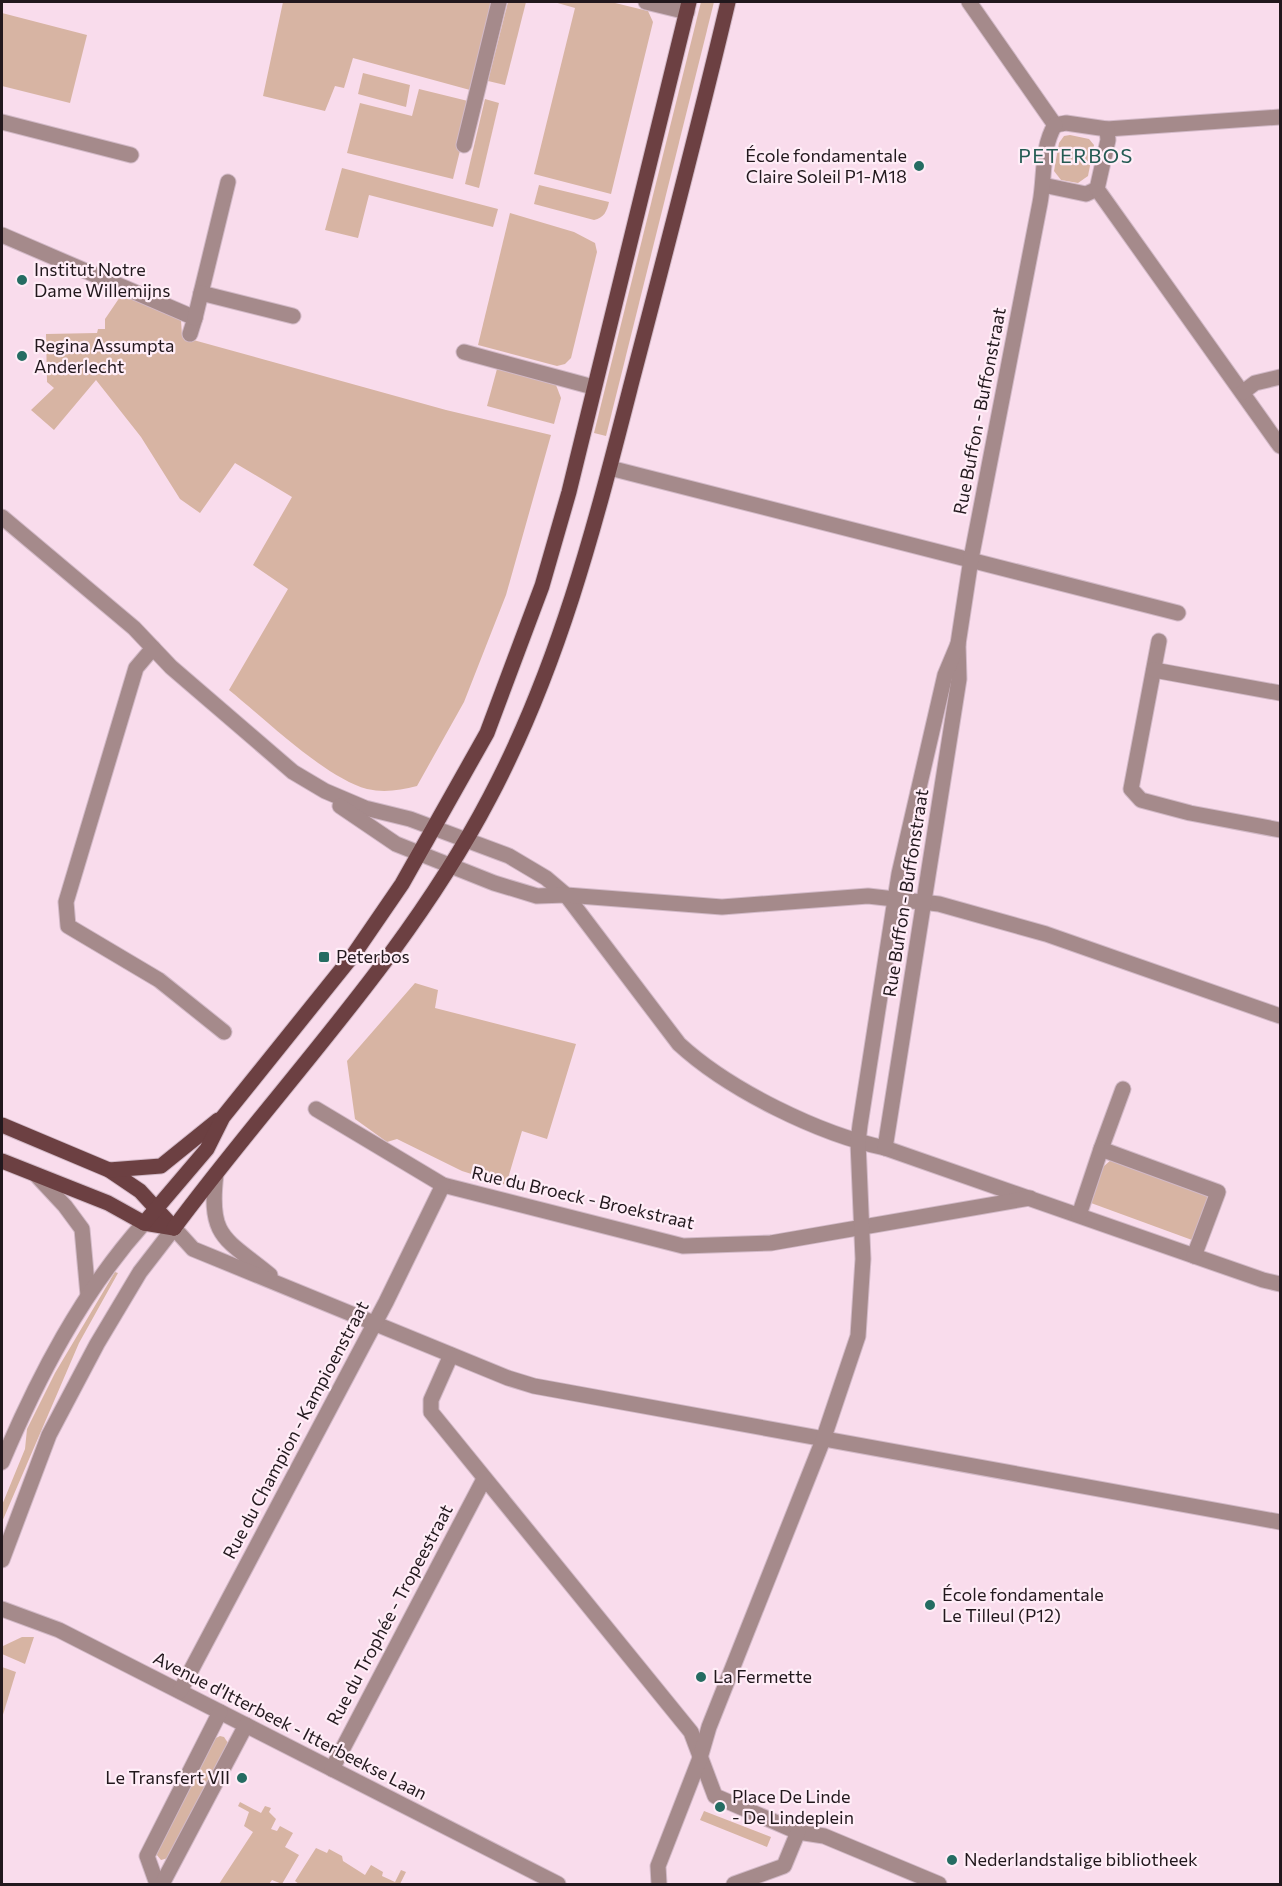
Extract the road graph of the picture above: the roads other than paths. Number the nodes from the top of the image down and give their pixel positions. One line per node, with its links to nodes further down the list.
1 (499, 2): 10 (street)
2 (646, 2): 5 (street)
3 (728, 2): 25 (main road)
4 (969, 2): 8 (street)
5 (688, 7): 22 (main road)
6 (1281, 117): 9 (street)
7 (2, 122): 11 (street)
8 (1055, 125): 9 (street); 13 (street, Rue Buffon - Buffonstraat)
9 (1107, 129): 14 (street)
10 (464, 145)
11 (131, 155)
12 (228, 182): 16 (street)
13 (1043, 185): 14 (street); 27 (street, Rue Buffon - Buffonstraat)
14 (1097, 189): 23 (street)
15 (2, 235): 18 (street)
16 (201, 293): 17 (street); 18 (street)
17 (293, 316)
18 (195, 318): 19 (street)
19 (190, 334)
20 (464, 352): 22 (street)
21 (1281, 377): 23 (street)
22 (593, 387): 35 (main road)
23 (1243, 392): 24 (street)
24 (1281, 446)
25 (610, 468): 27 (street); 37 (main road)
26 (2, 517): 31 (street)
27 (971, 559): 28 (street); 30 (street, Rue Buffon - Buffonstraat)
28 (1178, 613)
29 (1159, 641): 32 (street)
30 (958, 644): 41 (street, Rue Buffon - Buffonstraat); 42 (street, Rue Buffon - Buffonstraat)
31 (153, 648): 34 (street); 44 (street)
32 (1154, 670): 33 (street); 36 (street)
33 (1281, 693)
34 (325, 791): 35 (street); 38 (street)
35 (434, 828): 37 (street); 38 (main road)
36 (1281, 830)
37 (465, 839): 39 (main road); 40 (street)
38 (420, 853): 39 (street); 47 (main road)
39 (449, 865): 40 (street); 54 (main road)
40 (567, 895): 41 (street); 49 (street)
41 (895, 900): 42 (street); 49 (street, Rue Buffon - Buffonstraat)
42 (924, 903): 43 (street); 50 (street, Rue Buffon - Buffonstraat)
43 (1281, 1016)
44 (224, 1032)
45 (1123, 1089): 51 (street)
46 (316, 1109): 56 (street, Rue du Broeck - Broekstraat)
47 (223, 1117): 53 (main road); 58 (main road)
48 (2, 1125): 53 (main road)
49 (858, 1142): 50 (street); 61 (street, Rue Buffon - Buffonstraat)
50 (885, 1148): 57 (street)
51 (1101, 1149): 59 (street); 63 (street)
52 (2, 1161): 55 (main road)
53 (109, 1170): 58 (main road)
54 (216, 1174): 62 (main road); 64 (street)
55 (37, 1176): 60 (main road); 66 (street)
56 (443, 1185): 61 (street, Rue du Broeck - Broekstraat); 67 (street, Rue du Champion - Kampioenstraat)
57 (1033, 1198): 59 (street); 61 (street, Rue du Broeck - Broekstraat)
58 (156, 1209): 60 (main road); 62 (main road)
59 (1079, 1215): 63 (street)
60 (144, 1223): 62 (main road); 66 (street)
61 (862, 1226): 69 (street, Rue Buffon - Buffonstraat)
62 (174, 1228): 64 (street); 73 (street)
63 (1194, 1256): 65 (street)
64 (282, 1284): 67 (street)
65 (1281, 1284)
66 (88, 1295): 70 (street)
67 (374, 1322): 68 (street); 75 (street, Rue du Champion - Kampioenstraat)
68 (451, 1355): 69 (street); 71 (street)
69 (823, 1440): 72 (street); 78 (street, Rue Buffon - Buffonstraat)
70 (2, 1462)
71 (484, 1479): 78 (street); 79 (street, Rue du Trophée - Tropeestraat)
72 (1281, 1522)
73 (2, 1560)
74 (2, 1609): 75 (street, Avenue d'Itterbeek - Itterbeekse Laan)
75 (180, 1691): 76 (street, Avenue d'Itterbeek - Itterbeekse Laan)
76 (220, 1712): 77 (street, Avenue d'Itterbeek - Itterbeekse Laan); 81 (street)
77 (246, 1725): 79 (street, Avenue d'Itterbeek - Itterbeekse Laan); 82 (street)
78 (700, 1758): 80 (street); 84 (street)
79 (332, 1769): 83 (street, Avenue d'Itterbeek - Itterbeekse Laan)
80 (798, 1832): 85 (street); 86 (street)
81 (157, 1884)
82 (162, 1884)
83 (554, 1884)
84 (659, 1884)
85 (734, 1884)
86 (939, 1884)

